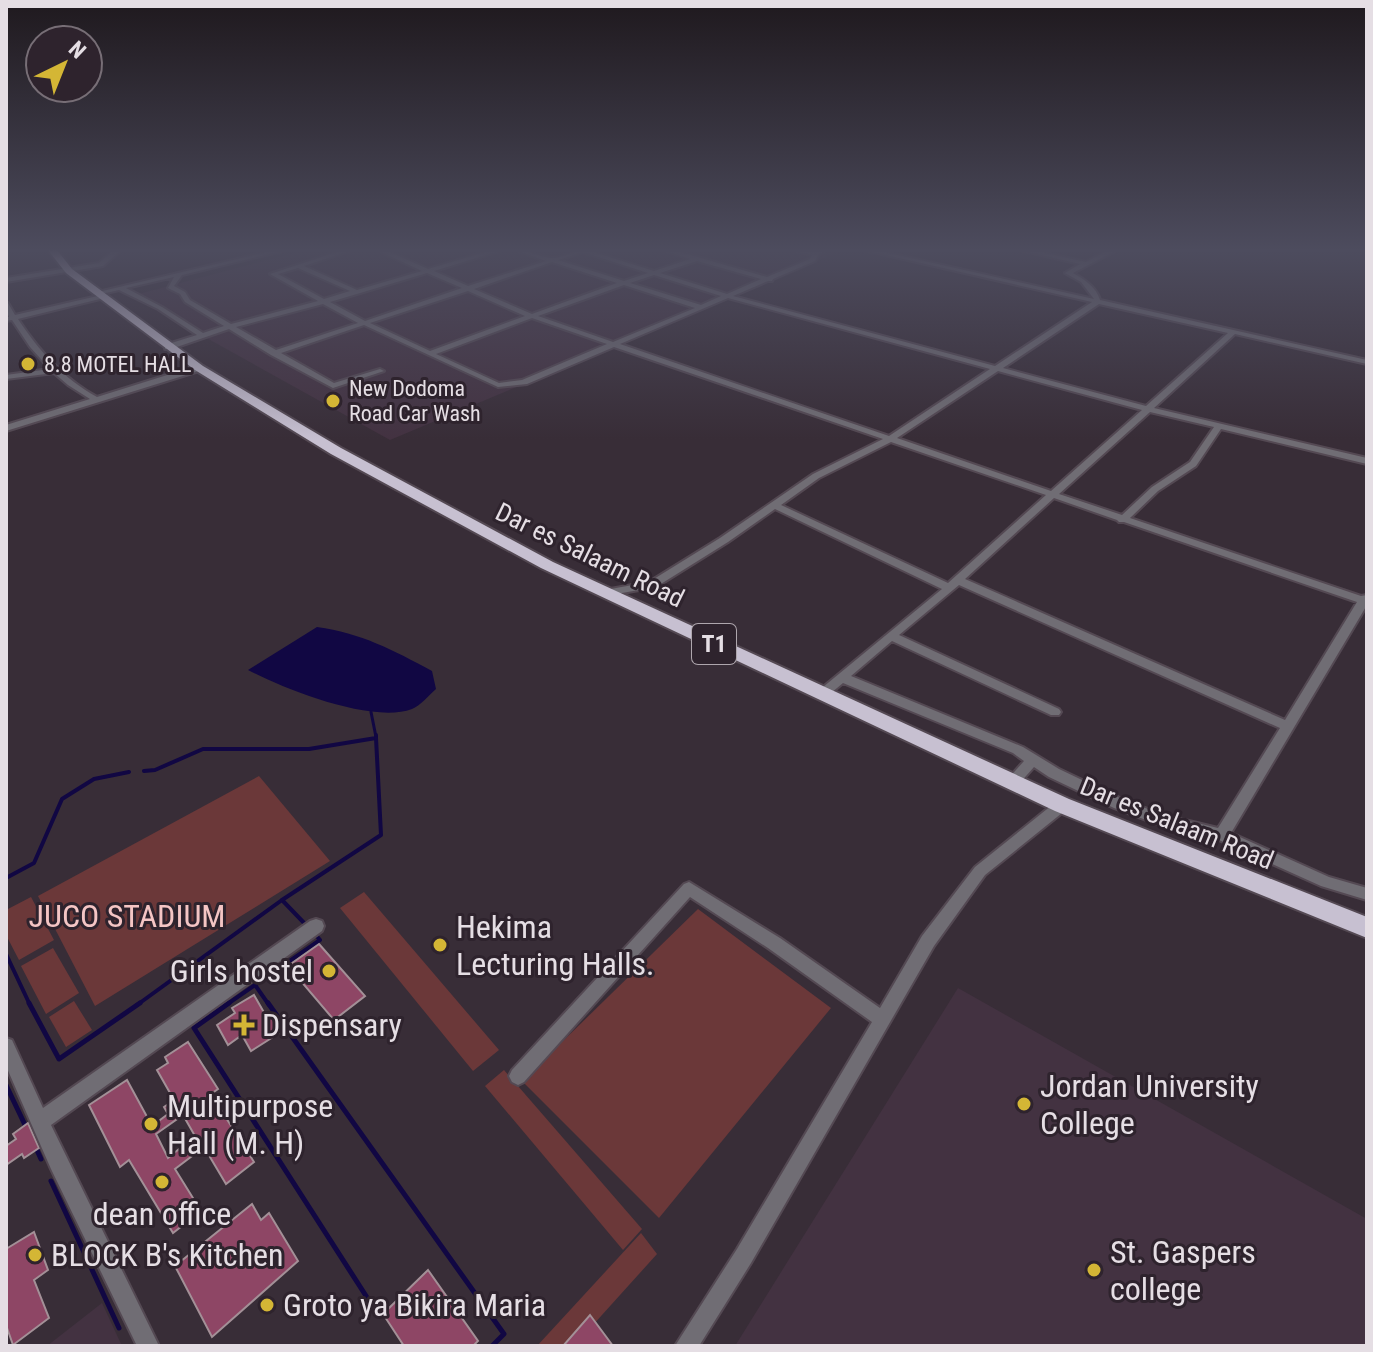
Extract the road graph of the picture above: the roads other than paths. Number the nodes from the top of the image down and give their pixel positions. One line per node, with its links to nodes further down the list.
1 (124, 313): 20 (highway, Dar es Salaam Road / T1)
2 (168, 313): 18 (street)
3 (208, 313): 16 (street)
4 (279, 313): 16 (street)
5 (346, 313): 15 (street)
6 (393, 313): 15 (street)
7 (524, 313): 13 (street)
8 (540, 313): 13 (street)
9 (691, 313): 19 (street)
10 (791, 313): 25 (street)
11 (1080, 313): 25 (street)
12 (1145, 313): 17 (street)
13 (531, 316): 19 (street); 22 (street)
14 (10, 318): 26 (street)
15 (364, 323): 21 (street); 22 (street)
16 (230, 326): 18 (street); 21 (street)
17 (1232, 333): 23 (street); 30 (street)
18 (200, 334): 20 (street)
19 (614, 345): 22 (street); 33 (street)
20 (168, 347): 24 (highway, Dar es Salaam Road / T1)
21 (274, 353): 27 (street)
22 (429, 354)
23 (1367, 362)
24 (199, 368): 29 (street); 39 (highway, Dar es Salaam Road / T1)
25 (997, 368): 30 (street); 33 (street)
26 (57, 370): 28 (street); 29 (street)
27 (380, 371)
28 (6, 377)
29 (97, 400): 32 (street)
30 (1145, 408): 31 (street); 35 (street)
31 (1219, 426): 34 (street); 37 (street)
32 (6, 428)
33 (888, 440): 35 (street); 36 (street)
34 (1367, 461)
35 (1050, 495): 37 (street); 38 (street)
36 (774, 505): 38 (street); 39 (street)
37 (1122, 520): 40 (street)
38 (953, 584): 41 (street); 45 (street)
39 (605, 593): 43 (highway, Dar es Salaam Road / T1)
40 (1365, 599): 45 (street)
41 (893, 637): 42 (street); 44 (street)
42 (841, 677): 43 (street); 46 (street)
43 (821, 695): 47 (highway, Dar es Salaam Road / T1)
44 (1055, 712)
45 (1287, 726): 49 (street)
46 (1032, 761): 47 (street); 49 (street)
47 (1013, 781): 48 (highway, Dar es Salaam Road / T1)
48 (1062, 805): 52 (highway, Dar es Salaam Road / T1); 53 (street)
49 (1222, 835): 50 (street)
50 (1367, 894)
51 (316, 926): 56 (street)
52 (1367, 928)
53 (882, 1019): 55 (street); 58 (street)
54 (6, 1046): 56 (street)
55 (518, 1076)
56 (40, 1121): 57 (street)
57 (148, 1346)
58 (686, 1346)

